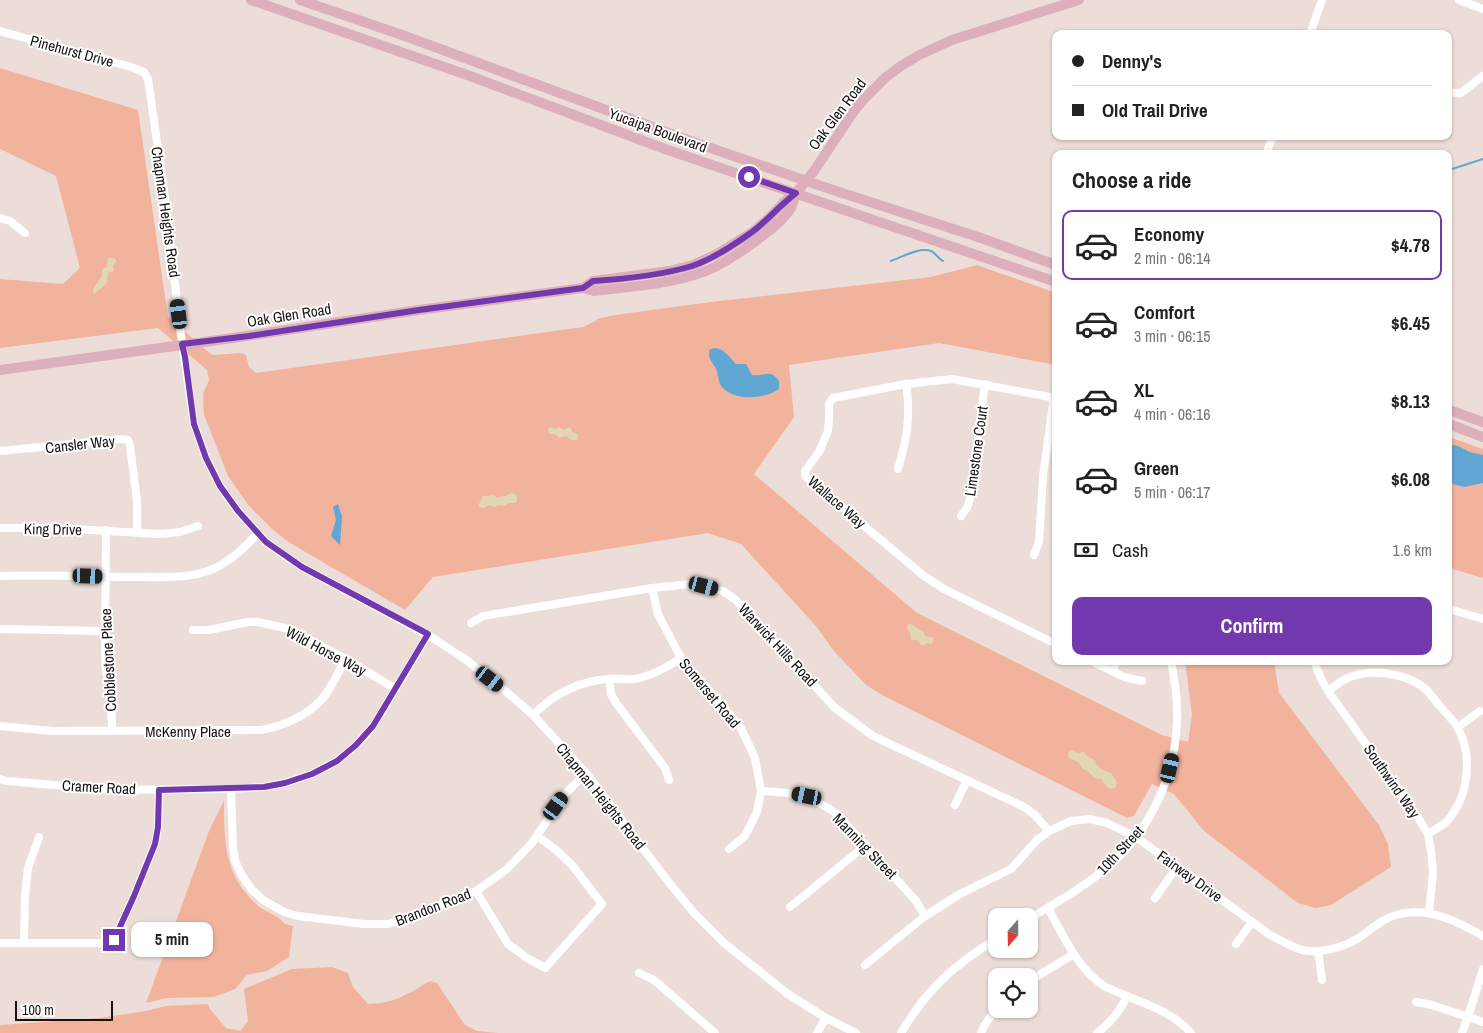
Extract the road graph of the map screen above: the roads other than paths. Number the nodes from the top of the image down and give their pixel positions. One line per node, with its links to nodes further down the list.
1 (252, 0): 13 (main road, Yucaipa Boulevard)
2 (300, 0): 12 (main road, Yucaipa Boulevard)
3 (1079, 0): 12 (main road, Oak Glen Road)
4 (1322, 0): 7 (street)
5 (1459, 0): 6 (street)
6 (1483, 9)
7 (1311, 30)
8 (0, 31): 9 (street, Pinehurst Drive)
9 (144, 72): 18 (street, Chapman Heights Road)
10 (1483, 76): 11 (street)
11 (1452, 93)
12 (807, 180): 13 (main road, Oak Glen Road); 16 (main road, Yucaipa Boulevard)
13 (796, 193): 17 (main road, Yucaipa Boulevard); 18 (main road, Oak Glen Road)
14 (0, 218): 15 (street)
15 (25, 233)
16 (1052, 264)
17 (1052, 281)
18 (182, 344): 19 (main road, Oak Glen Road); 35 (street, Chapman Heights Road)
19 (0, 370)
20 (906, 384): 21 (street, Wallace Way); 29 (street); 47 (street, Wallace Way)
21 (985, 384): 22 (street, Wallace Way); 30 (street, Limestone Court)
22 (1052, 397)
23 (1452, 411): 25 (main road)
24 (1052, 418): 36 (street)
25 (1483, 422)
26 (1452, 425): 27 (main road)
27 (1483, 437)
28 (0, 451): 34 (street, Cansler Way)
29 (898, 469)
30 (961, 516)
31 (198, 526): 34 (street, King Drive)
32 (0, 528): 33 (street, King Drive)
33 (106, 530): 34 (street, King Drive); 38 (street, Cobblestone Place)
34 (137, 532)
35 (257, 534): 38 (street); 46 (street, Chapman Heights Road)
36 (1034, 555)
37 (0, 576): 38 (street)
38 (106, 577): 44 (street, Cobblestone Place)
39 (652, 588): 42 (street, Warwick Hills Road); 48 (street, Somerset Road); 67 (street, Warwick Hills Road)
40 (1452, 610): 41 (street)
41 (1483, 619)
42 (471, 623)
43 (0, 629): 44 (street)
44 (104, 630): 63 (street, Cobblestone Place)
45 (193, 630): 49 (street, Wild Horse Way)
46 (428, 634): 57 (street, Cramer Road); 60 (street, Chapman Heights Road)
47 (1052, 642)
48 (681, 658): 55 (street); 70 (street, Somerset Road)
49 (346, 659): 57 (street, Wild Horse Way); 63 (street, McKenny Place)
50 (1099, 665): 54 (street)
51 (1115, 665): 54 (street)
52 (1172, 665): 76 (street, 10th Street)
53 (1316, 665): 58 (street, Southwind Way)
54 (1113, 672): 56 (street)
55 (609, 679): 60 (street); 66 (street)
56 (1142, 681)
57 (396, 689): 68 (street, Cramer Road)
58 (1328, 691): 62 (street); 73 (street, Southwind Way)
59 (1480, 711): 62 (street)
60 (532, 715): 64 (street, Chapman Heights Road)
61 (0, 726): 63 (street, McKenny Place)
62 (1458, 727): 73 (street)
63 (112, 731)
64 (586, 773): 74 (street, Brandon Road); 103 (street, Chapman Heights Road)
65 (0, 779): 69 (street, Cramer Road)
66 (669, 780)
67 (967, 780): 71 (street); 72 (street, Warwick Hills Road)
68 (232, 789): 69 (street, Cramer Road); 80 (street, Brandon Road)
69 (159, 790): 90 (street)
70 (761, 791): 77 (street, Manning Street); 78 (street, Somerset Road)
71 (955, 805)
72 (1050, 832): 76 (street, Fairway Drive); 86 (street, Fairway Drive)
73 (1428, 834): 84 (street, Southwind Way)
74 (537, 836): 80 (street, Brandon Road); 80 (street)
75 (39, 837): 90 (street)
76 (1136, 837): 79 (street, Fairway Drive); 83 (street, 10th Street)
77 (866, 845): 82 (street); 86 (street, Manning Street)
78 (729, 849)
79 (1177, 867): 81 (street); 87 (street, Fairway Drive)
80 (476, 891)
81 (1155, 898)
82 (790, 907)
83 (1048, 908): 85 (street, 10th Street); 94 (street)
84 (1429, 912): 88 (street, Fairway Drive); 93 (street, Fairway Drive)
85 (1038, 914)
86 (925, 916): 95 (street, Fairway Drive)
87 (1252, 922): 92 (street); 93 (street, Fairway Drive)
88 (1483, 936)
89 (0, 943): 90 (street)
90 (24, 943)
91 (988, 944): 109 (street)
92 (1236, 944)
93 (1318, 951): 99 (street)
94 (1074, 954): 98 (street); 100 (street)
95 (865, 964)
96 (1483, 970): 102 (street)
97 (639, 973): 106 (street)
98 (1038, 976)
99 (1322, 980)
100 (1128, 996): 111 (street); 112 (street)
101 (1416, 1002): 102 (street)
102 (1468, 1017): 105 (street); 113 (street)
103 (826, 1018): 107 (street); 108 (street, Chapman Heights Road)
104 (990, 1018): 110 (street)
105 (1483, 1022)
106 (715, 1033)
107 (817, 1033)
108 (856, 1033)
109 (901, 1033)
110 (981, 1033)
111 (1097, 1033)
112 (1191, 1033)
113 (1462, 1033)

